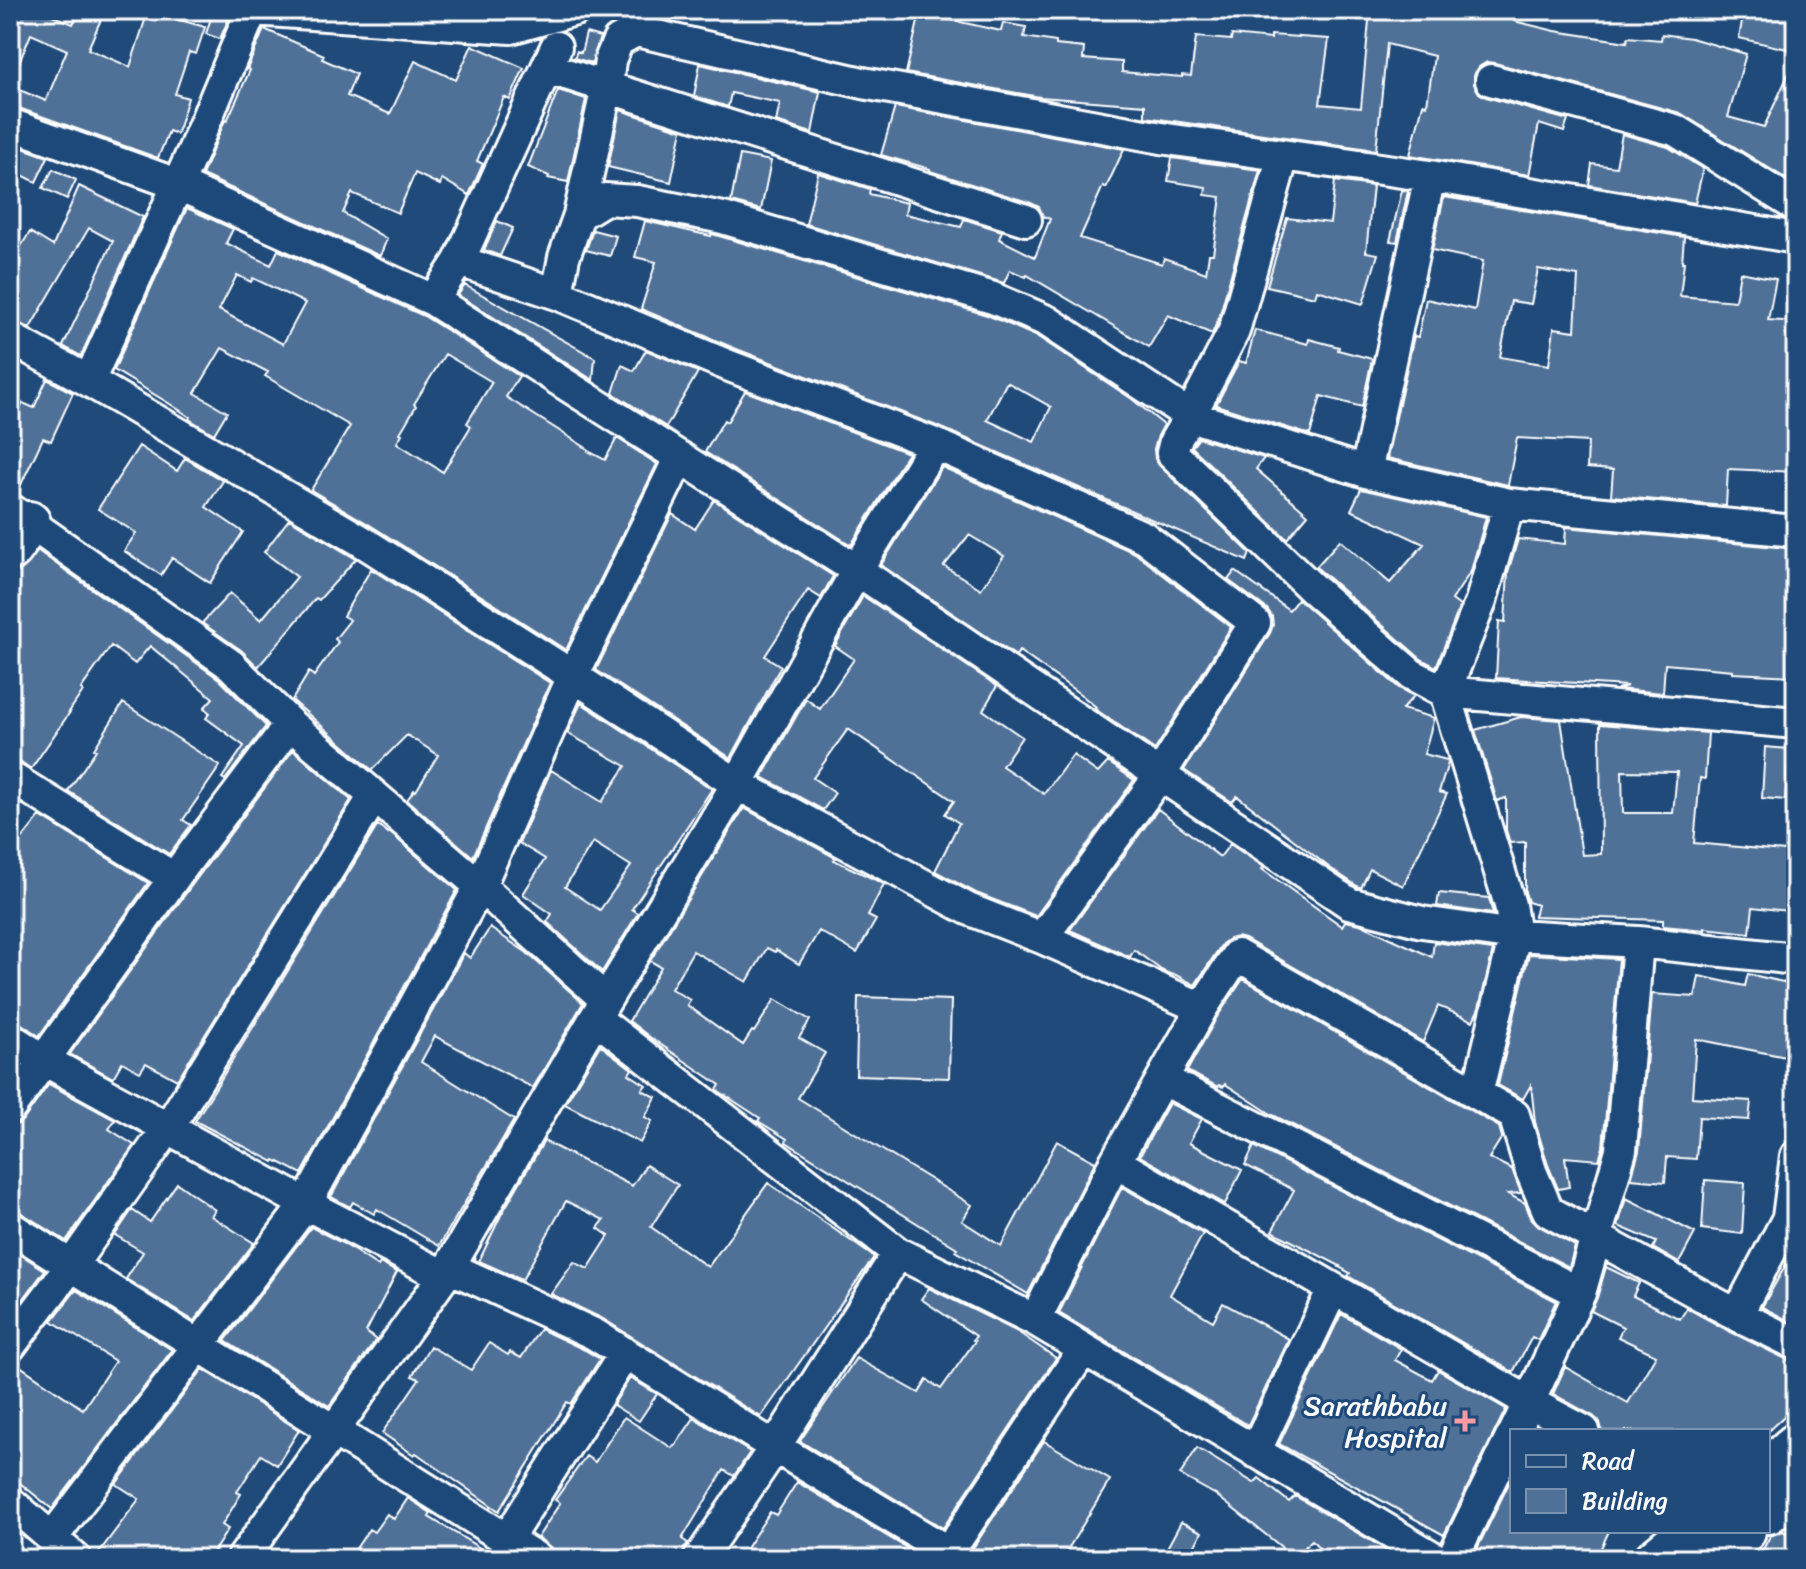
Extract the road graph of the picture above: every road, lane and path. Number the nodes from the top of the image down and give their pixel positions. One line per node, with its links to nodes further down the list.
1 (253, 10): 2 (street); 10 (street)
2 (575, 10)
3 (659, 10): 4 (street)
4 (670, 38): 6 (street); 8 (street)
5 (1491, 80): 11 (street)
6 (607, 87): 12 (street); 13 (street); 15 (street)
7 (10, 124): 10 (street)
8 (1283, 156): 9 (street); 20 (street)
9 (1430, 176): 14 (street); 23 (street)
10 (177, 184): 17 (street); 19 (street)
11 (1796, 206)
12 (579, 215): 16 (street); 20 (street)
13 (1026, 220)
14 (1796, 238)
15 (459, 261): 16 (street); 17 (street)
16 (557, 294): 21 (street)
17 (433, 300): 22 (street)
18 (10, 338): 19 (street)
19 (89, 381): 28 (street)
20 (1190, 416): 23 (street); 29 (street)
21 (935, 444): 27 (street); 32 (street)
22 (680, 457): 27 (street); 28 (street)
23 (1366, 472): 24 (street)
24 (1509, 504): 26 (street); 29 (street)
25 (16, 527): 31 (street)
26 (1796, 531)
27 (857, 570): 32 (street); 34 (street)
28 (573, 676): 34 (street); 37 (street)
29 (1445, 692): 30 (street); 38 (street)
30 (1796, 723)
31 (290, 724): 35 (street); 36 (street)
32 (1160, 775): 38 (street); 39 (street)
33 (10, 777): 36 (street)
34 (737, 784): 39 (street); 43 (street)
35 (373, 798): 37 (street); 49 (street)
36 (174, 878): 45 (street)
37 (480, 886): 43 (street); 52 (street)
38 (1515, 935): 40 (street); 47 (street)
39 (1042, 938): 42 (street)
40 (1638, 942): 41 (street); 54 (street)
41 (1796, 959)
42 (1202, 1008): 46 (street); 47 (street)
43 (600, 1009): 55 (street); 57 (street)
44 (10, 1038): 45 (street)
45 (44, 1060): 48 (street); 49 (street)
46 (1162, 1079): 51 (street); 59 (street)
47 (1477, 1094): 54 (street)
48 (10, 1108)
49 (168, 1128): 52 (street); 56 (street)
50 (1796, 1156): 60 (street)
51 (1115, 1162): 58 (street); 61 (street)
52 (306, 1204): 57 (street); 63 (street)
53 (10, 1227): 56 (street)
54 (1596, 1237): 59 (street); 60 (street)
55 (898, 1253): 61 (street); 73 (street)
56 (71, 1266): 63 (street); 64 (street)
57 (446, 1271): 66 (street); 68 (street)
58 (1333, 1289): 67 (street); 74 (street)
59 (1580, 1293): 67 (street)
60 (1737, 1315): 62 (street)
61 (1035, 1320): 65 (street)
62 (1796, 1344)
63 (200, 1345): 68 (street); 79 (street)
64 (10, 1346)
65 (1083, 1350): 74 (street); 81 (street)
66 (625, 1353): 73 (street); 80 (street)
67 (1529, 1402): 69 (street); 70 (street)
68 (335, 1429): 80 (street); 83 (street)
69 (1516, 1429)
70 (1580, 1429)
71 (1510, 1440): 87 (street)
72 (1796, 1445): 75 (main road)
73 (775, 1447): 81 (street); 85 (street)
74 (1255, 1452): 86 (street)
75 (1781, 1497)
76 (10, 1502): 79 (street)
77 (1688, 1533): 88 (main road)
78 (1742, 1533): 89 (main road)
79 (52, 1538): 82 (street)
80 (507, 1539): 84 (street)
81 (951, 1556)
82 (76, 1559)
83 (242, 1559)
84 (538, 1559)
85 (699, 1559)
86 (1436, 1559)
87 (1452, 1559)
88 (1656, 1559)
89 (1709, 1559)

